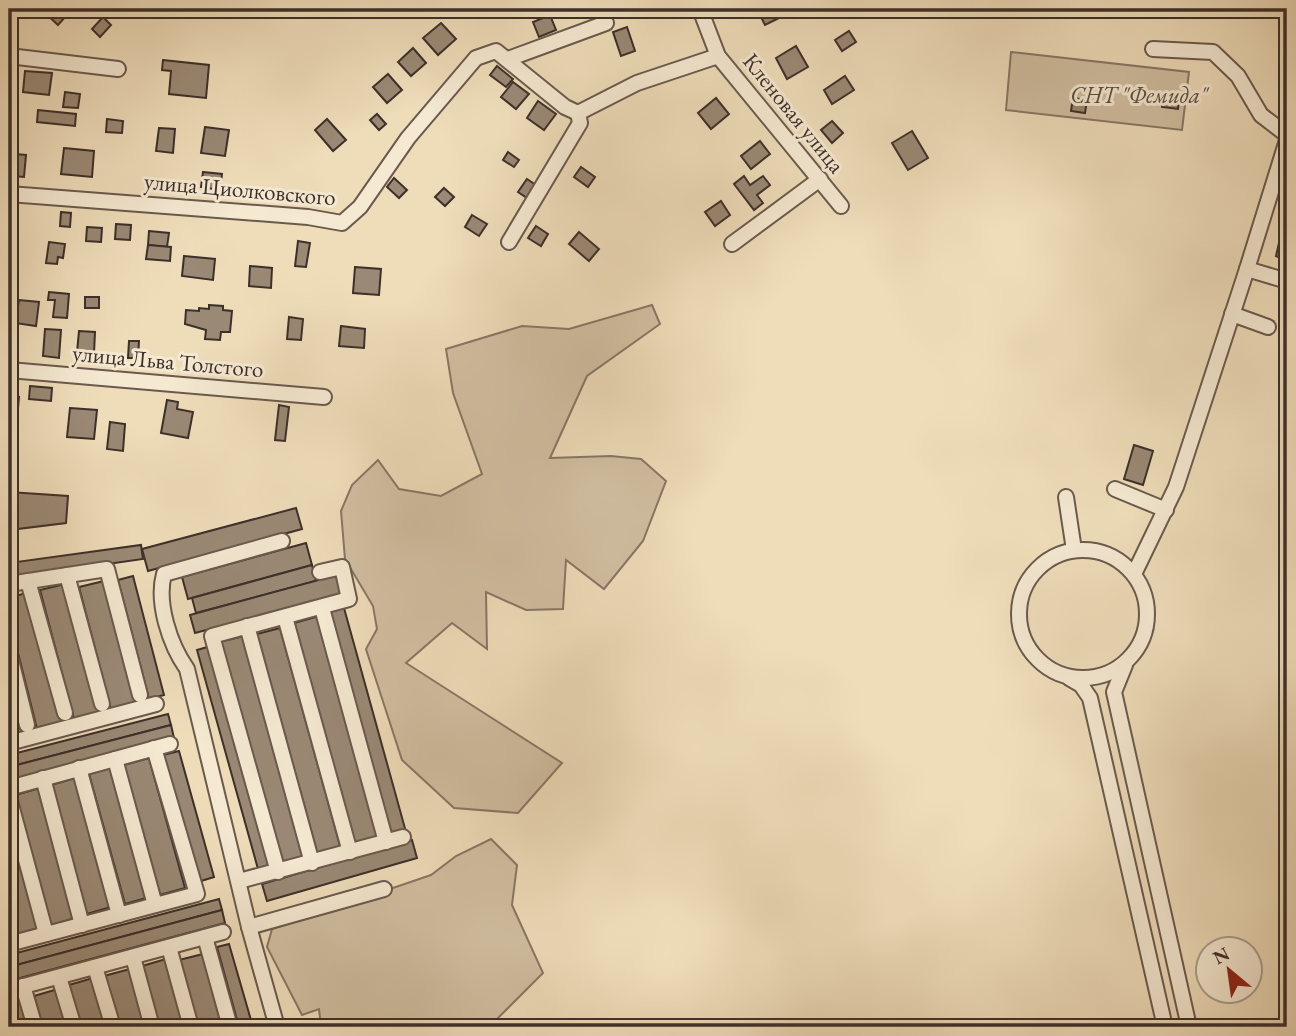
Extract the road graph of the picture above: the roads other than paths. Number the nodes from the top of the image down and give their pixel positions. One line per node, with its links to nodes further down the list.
1 (700, 9): 5 (street, Кленовая улица)
2 (606, 23): 6 (street)
3 (1153, 49): 9 (street)
4 (9, 56): 7 (street)
5 (718, 56): 8 (street); 10 (street, Кленовая улица)
6 (508, 59): 8 (street); 11 (street, улица Циолковского)
7 (118, 69)
8 (578, 113): 13 (street)
9 (1287, 138): 15 (street)
10 (820, 179): 12 (street, Кленовая улица); 14 (street)
11 (9, 194)
12 (841, 206)
13 (509, 242)
14 (732, 244)
15 (1247, 269): 16 (street); 17 (street)
16 (1287, 281)
17 (1232, 314): 18 (street); 23 (street)
18 (1268, 327)
19 (9, 370): 20 (street, улица Льва Толстого)
20 (324, 397)
21 (1115, 489): 23 (street)
22 (1066, 497): 25 (street)
23 (1166, 510): 27 (street)
24 (282, 541): 55 (street)
25 (1074, 550): 27 (street); 36 (street)
26 (320, 572): 31 (street)
27 (1134, 574): 35 (street)
28 (66, 575): 29 (street); 37 (street); 38 (street)
29 (28, 581): 30 (street); 40 (street)
30 (9, 584)
31 (322, 608): 32 (street); 51 (street)
32 (285, 617): 33 (street); 52 (street)
33 (247, 626): 53 (street); 54 (street)
34 (9, 652): 41 (street)
35 (1128, 660): 36 (street); 78 (street)
36 (1062, 674): 77 (street)
37 (140, 695)
38 (102, 704)
39 (156, 704): 42 (street)
40 (65, 713)
41 (27, 725)
42 (9, 743)
43 (170, 744): 44 (street)
44 (154, 748): 45 (street); 57 (street)
45 (115, 759): 46 (street); 57 (street)
46 (79, 768): 47 (street); 58 (street)
47 (43, 778): 48 (street); 59 (street)
48 (9, 788)
49 (9, 797): 62 (street)
50 (403, 837): 51 (street)
51 (386, 842): 52 (street)
52 (350, 852): 53 (street)
53 (312, 863): 54 (street)
54 (278, 872): 55 (street)
55 (239, 881): 60 (street)
56 (384, 889): 60 (street)
57 (155, 905): 58 (street)
58 (119, 915): 59 (street)
59 (82, 925): 62 (street)
60 (249, 927): 76 (street)
61 (223, 932): 63 (street)
62 (46, 934): 64 (street)
63 (205, 937): 65 (street); 75 (street)
64 (9, 944)
65 (169, 947): 66 (street); 74 (street)
66 (133, 957): 67 (street); 73 (street)
67 (95, 967): 68 (street); 72 (street)
68 (59, 976): 69 (street); 71 (street)
69 (16, 988): 70 (street)
70 (35, 1027)
71 (74, 1027)
72 (113, 1027)
73 (152, 1027)
74 (191, 1027)
75 (230, 1027)
76 (277, 1027)
77 (1165, 1027)
78 (1189, 1027)

